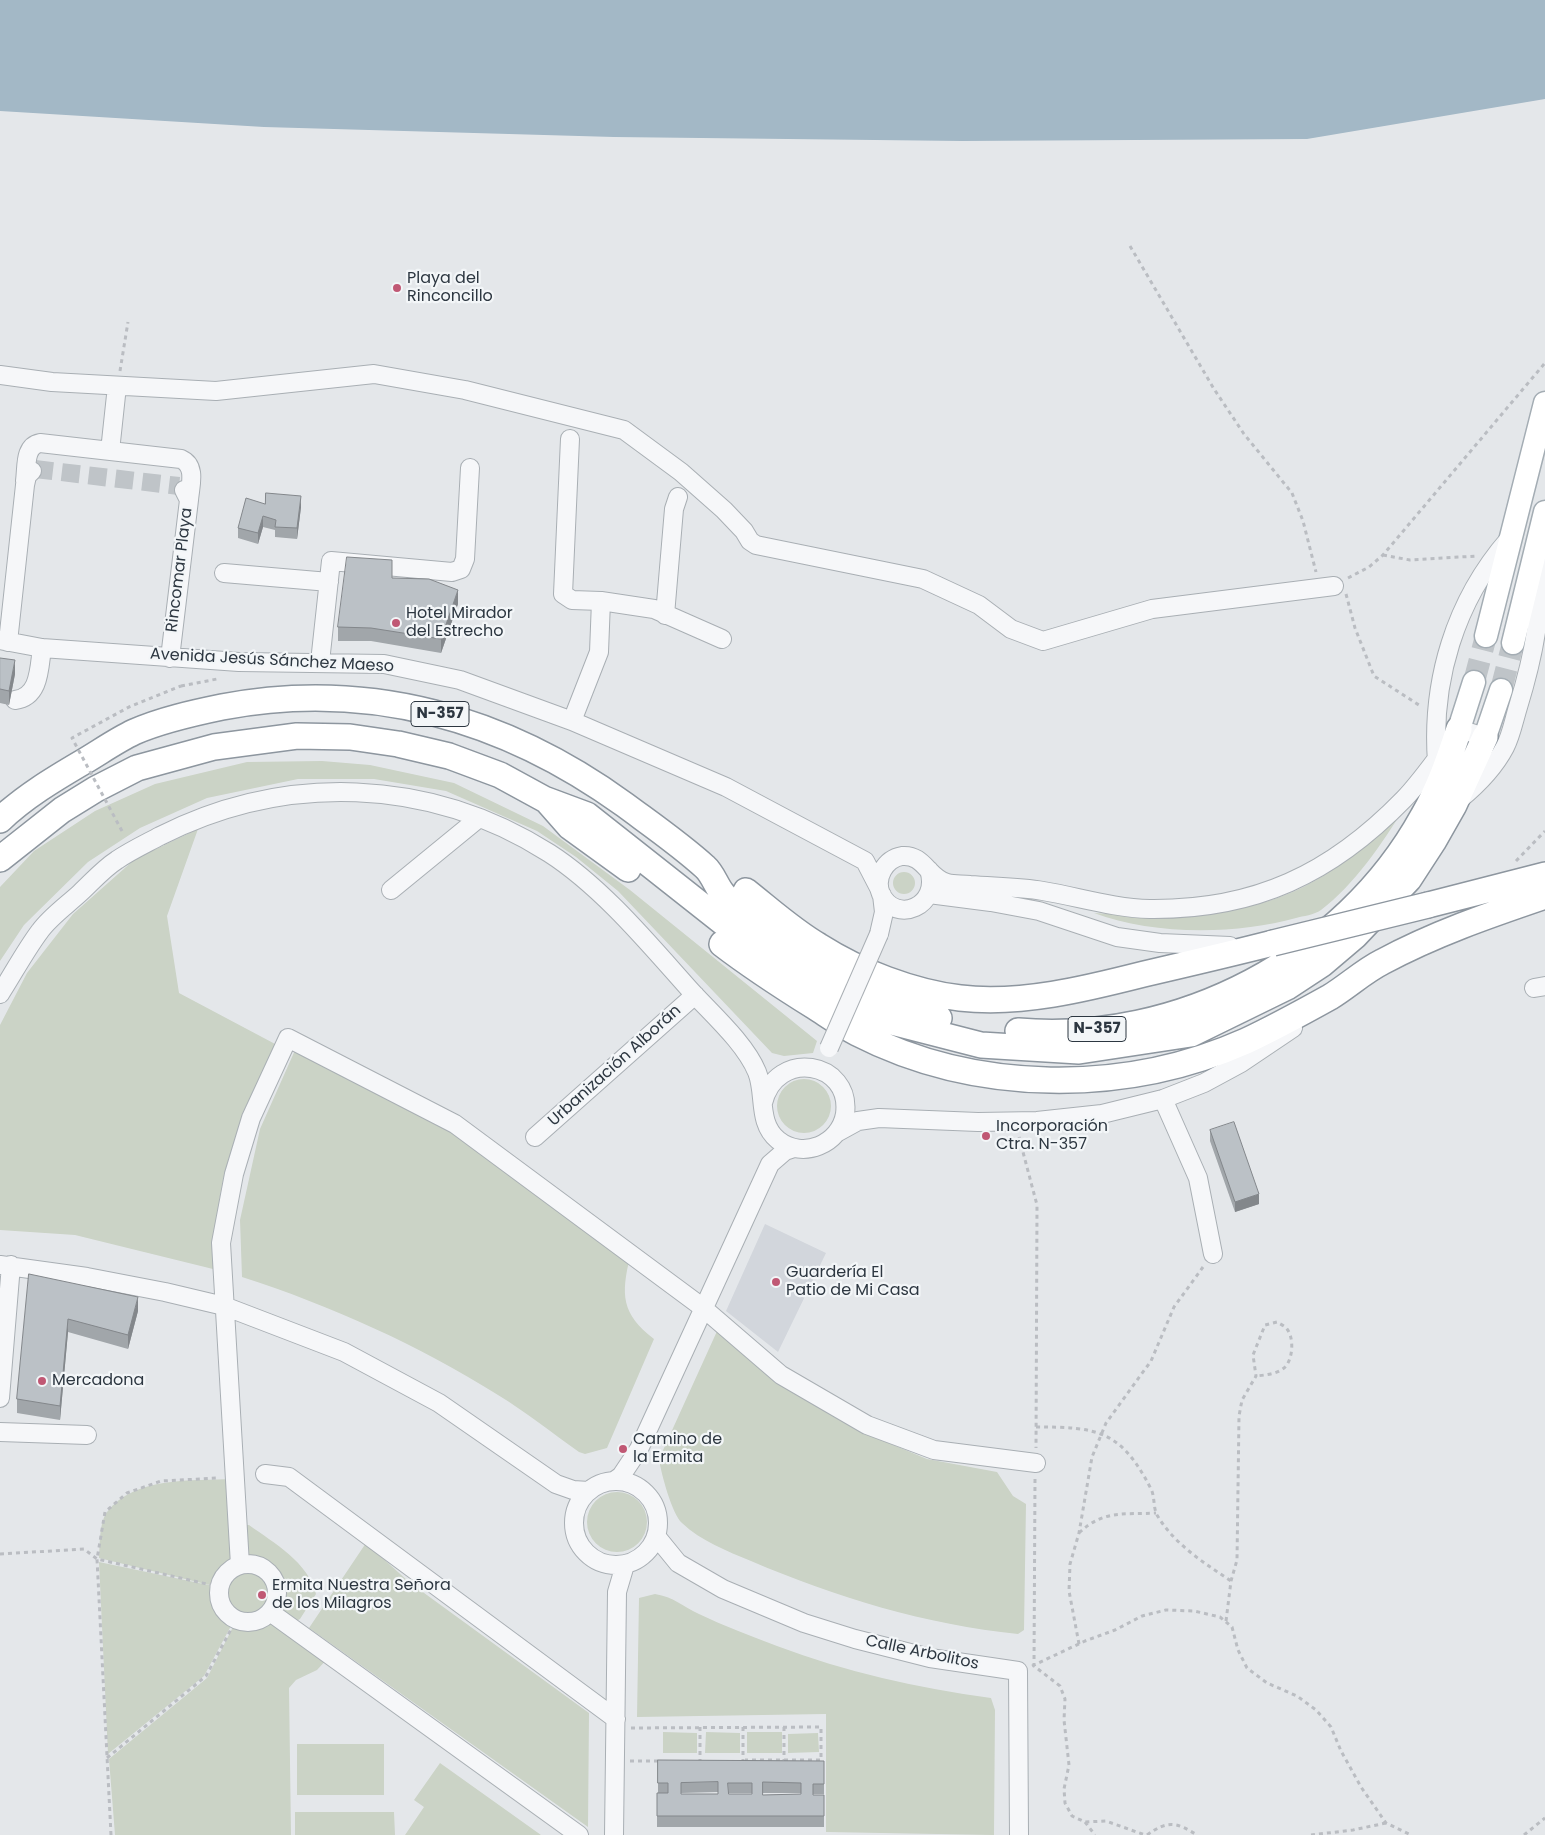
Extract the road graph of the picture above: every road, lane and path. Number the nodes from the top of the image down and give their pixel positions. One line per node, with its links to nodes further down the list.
1 (1130, 246): 17 (path)
2 (128, 322): 5 (path)
3 (1545, 363): 13 (path)
4 (0, 375): 5 (street)
5 (117, 386): 8 (street); 17 (street)
6 (1545, 402): 12 (main road)
7 (570, 439): 18 (street)
8 (110, 451): 23 (street); 25 (street, Rincomar Playa)
9 (470, 468): 16 (street)
10 (678, 496): 19 (street)
11 (1541, 529): 22 (main road); 38 (street)
12 (1512, 530): 20 (main road); 31 (street)
13 (1383, 555): 14 (path); 17 (path)
14 (1483, 556)
15 (224, 574): 16 (street)
16 (329, 582): 26 (street)
17 (1334, 586): 31 (path)
18 (602, 601): 19 (street); 32 (street)
19 (665, 615): 21 (street)
20 (1486, 636)
21 (722, 639)
22 (1513, 643)
23 (3, 644): 24 (street, Avenida Jesús Sánchez Maeso)
24 (42, 648): 25 (street, Avenida Jesús Sánchez Maeso); 30 (street)
25 (170, 658): 26 (street, Avenida Jesús Sánchez Maeso)
26 (320, 662): 32 (street, Avenida Jesús Sánchez Maeso)
27 (1474, 682): 33 (main road)
28 (181, 686): 41 (path, bridge)
29 (1501, 690): 34 (main road)
30 (15, 700)
31 (1436, 714): 35 (street)
32 (572, 721): 44 (street, Avenida Jesús Sánchez Maeso)
33 (1459, 729): 34 (street); 35 (street); 36 (highway, N-357)
34 (1485, 737): 38 (highway, N-357)
35 (1437, 757): 36 (street); 46 (street)
36 (1439, 785): 45 (highway, N-357)
37 (544, 799): 38 (highway, N-357); 43 (highway, N-357); 57 (highway)
38 (1454, 805)
39 (478, 818): 48 (street); 55 (street); 56 (street)
40 (0, 820): 45 (highway, N-357)
41 (122, 831)
42 (893, 859): 44 (street); 46 (street); 49 (street)
43 (0, 860)
44 (865, 861): 49 (street)
45 (708, 869): 54 (highway)
46 (929, 870): 50 (street)
47 (1545, 875): 54 (highway, bridge)
48 (391, 890)
49 (880, 892): 52 (street); 53 (street)
50 (929, 894): 52 (street); 54 (street)
51 (1545, 896): 57 (highway)
52 (910, 909): 53 (street)
53 (881, 930): 58 (street, bridge)
54 (1273, 944)
55 (0, 994)
56 (695, 995): 60 (street); 63 (street, Urbanización Alborán)
57 (1330, 997): 59 (street)
58 (819, 1070): 60 (street); 62 (street)
59 (1163, 1099): 62 (street); 66 (street)
60 (763, 1103): 61 (street)
61 (770, 1131): 64 (street); 65 (street)
62 (838, 1132): 64 (street)
63 (535, 1137)
64 (794, 1148): 65 (street)
65 (770, 1164): 69 (street)
66 (1213, 1254): 74 (path)
67 (6, 1265): 68 (street); 71 (street)
68 (224, 1306): 69 (street); 79 (street); 81 (street)
69 (702, 1308): 76 (street); 77 (street)
70 (1256, 1376): 70 (path); 95 (path)
71 (0, 1398)
72 (1036, 1427): 74 (path)
73 (0, 1432): 75 (street)
74 (1102, 1433): 84 (path); 86 (path)
75 (87, 1435)
76 (639, 1449): 80 (street); 82 (street)
77 (1036, 1463)
78 (265, 1474): 103 (street)
79 (235, 1477): 90 (path); 92 (street)
80 (614, 1481): 82 (street); 83 (street)
81 (556, 1484): 83 (street); 85 (street)
82 (637, 1486): 87 (street)
83 (589, 1491): 85 (street)
84 (1156, 1513): 86 (path); 95 (path)
85 (574, 1517): 93 (street)
86 (1079, 1533): 101 (path)
87 (656, 1536): 89 (street); 91 (street, Calle Arbolitos)
88 (0, 1554): 90 (path)
89 (643, 1556): 91 (street, Calle Arbolitos); 94 (street)
90 (97, 1559): 96 (path); 107 (path)
91 (678, 1563): 102 (street, Calle Arbolitos)
92 (240, 1565): 96 (street); 98 (street)
93 (604, 1565): 94 (street); 97 (street)
94 (624, 1565): 97 (street)
95 (1231, 1582): 100 (path)
96 (220, 1587): 99 (street)
97 (617, 1592): 103 (street)
98 (270, 1612): 99 (street); 119 (street)
99 (236, 1620): 107 (path)
100 (1226, 1622): 101 (path); 117 (path)
101 (1080, 1644): 102 (path)
102 (1018, 1671): 121 (street)
103 (616, 1724): 104 (path); 115 (street)
104 (700, 1727): 105 (path); 112 (path)
105 (743, 1727): 106 (path); 108 (path)
106 (784, 1727): 109 (path); 109 (path)
107 (107, 1758): 118 (path)
108 (743, 1760): 109 (path); 114 (path)
109 (784, 1760)
110 (664, 1761): 115 (path)
111 (691, 1761): 112 (path)
112 (700, 1761): 113 (path)
113 (709, 1761)
114 (734, 1761)
115 (615, 1762): 120 (street)
116 (1545, 1818): 127 (path)
117 (1386, 1823): 125 (path); 126 (path)
118 (111, 1835)
119 (579, 1835)
120 (614, 1835)
121 (1019, 1835)
122 (1095, 1835): 123 (path)
123 (1146, 1835): 124 (path)
124 (1197, 1835)
125 (1311, 1835)
126 (1411, 1835)
127 (1524, 1835)

